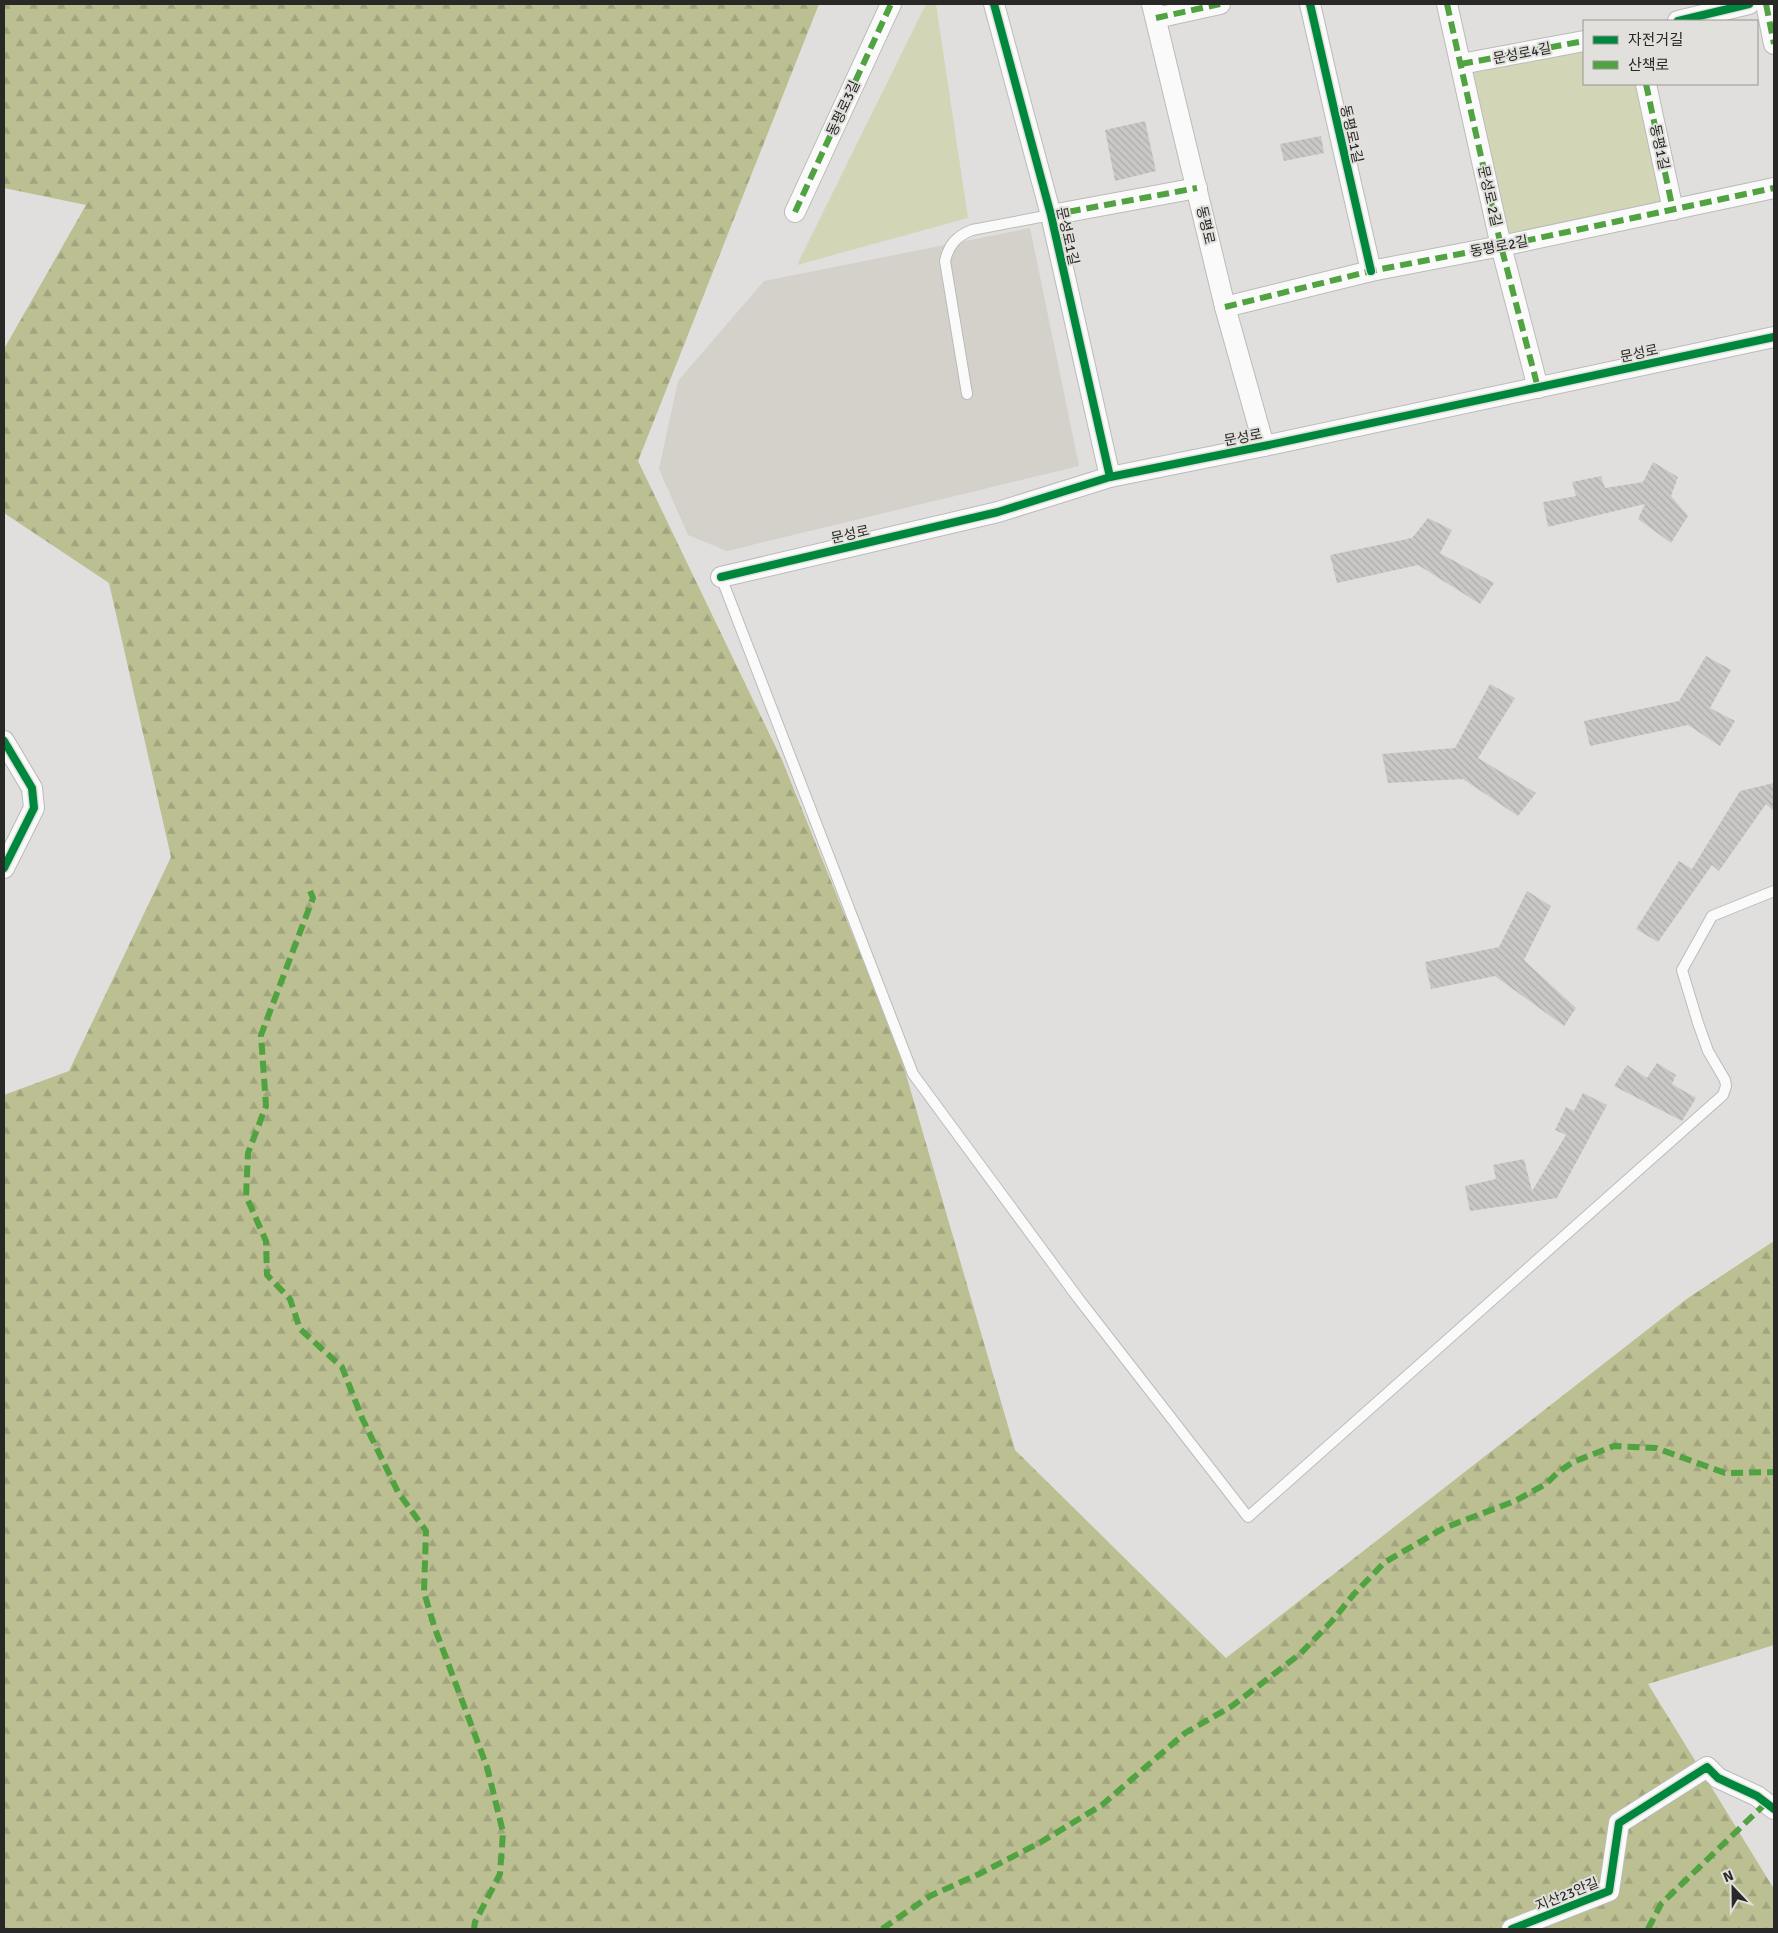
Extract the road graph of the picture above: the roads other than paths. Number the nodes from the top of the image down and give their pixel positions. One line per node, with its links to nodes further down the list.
1 (891, 4): 17 (street, 동평로3길)
2 (994, 4): 18 (street, 문성로1길)
3 (1220, 4): 8 (street)
4 (1310, 4): 20 (street, 동평로1길)
5 (1447, 4): 12 (street, 문성로 2길)
6 (1749, 4): 9 (street)
7 (1766, 4): 11 (street)
8 (1154, 11): 14 (street, 동평로)
9 (1682, 20)
10 (1583, 41): 12 (street, 문성로4길)
11 (1774, 44)
12 (1461, 64): 19 (street, 문성로 2길)
13 (1646, 85): 16 (street, 동평1길)
14 (1197, 188): 18 (street, 문성로1길); 21 (street, 동평로)
15 (1774, 188): 16 (street, 동평로2길)
16 (1673, 210): 19 (street, 동평로2길)
17 (795, 212)
18 (1051, 215): 24 (lane); 26 (street, 문성로1길)
19 (1502, 246): 20 (street, 동평로2길); 23 (street, 문성로 2길)
20 (1371, 270): 21 (street, 동평로2길)
21 (1224, 307): 25 (street, 동평로)
22 (1774, 337): 23 (street, 문성로)
23 (1538, 388): 25 (street, 문성로)
24 (967, 394)
25 (1264, 446): 26 (street, 문성로)
26 (1110, 477): 27 (street, 문성로)
27 (721, 577): 30 (lane)
28 (4, 741): 29 (street)
29 (4, 868)
30 (1774, 891)
31 (1774, 1809): 32 (street, 지산23안길)
32 (1512, 1929)

